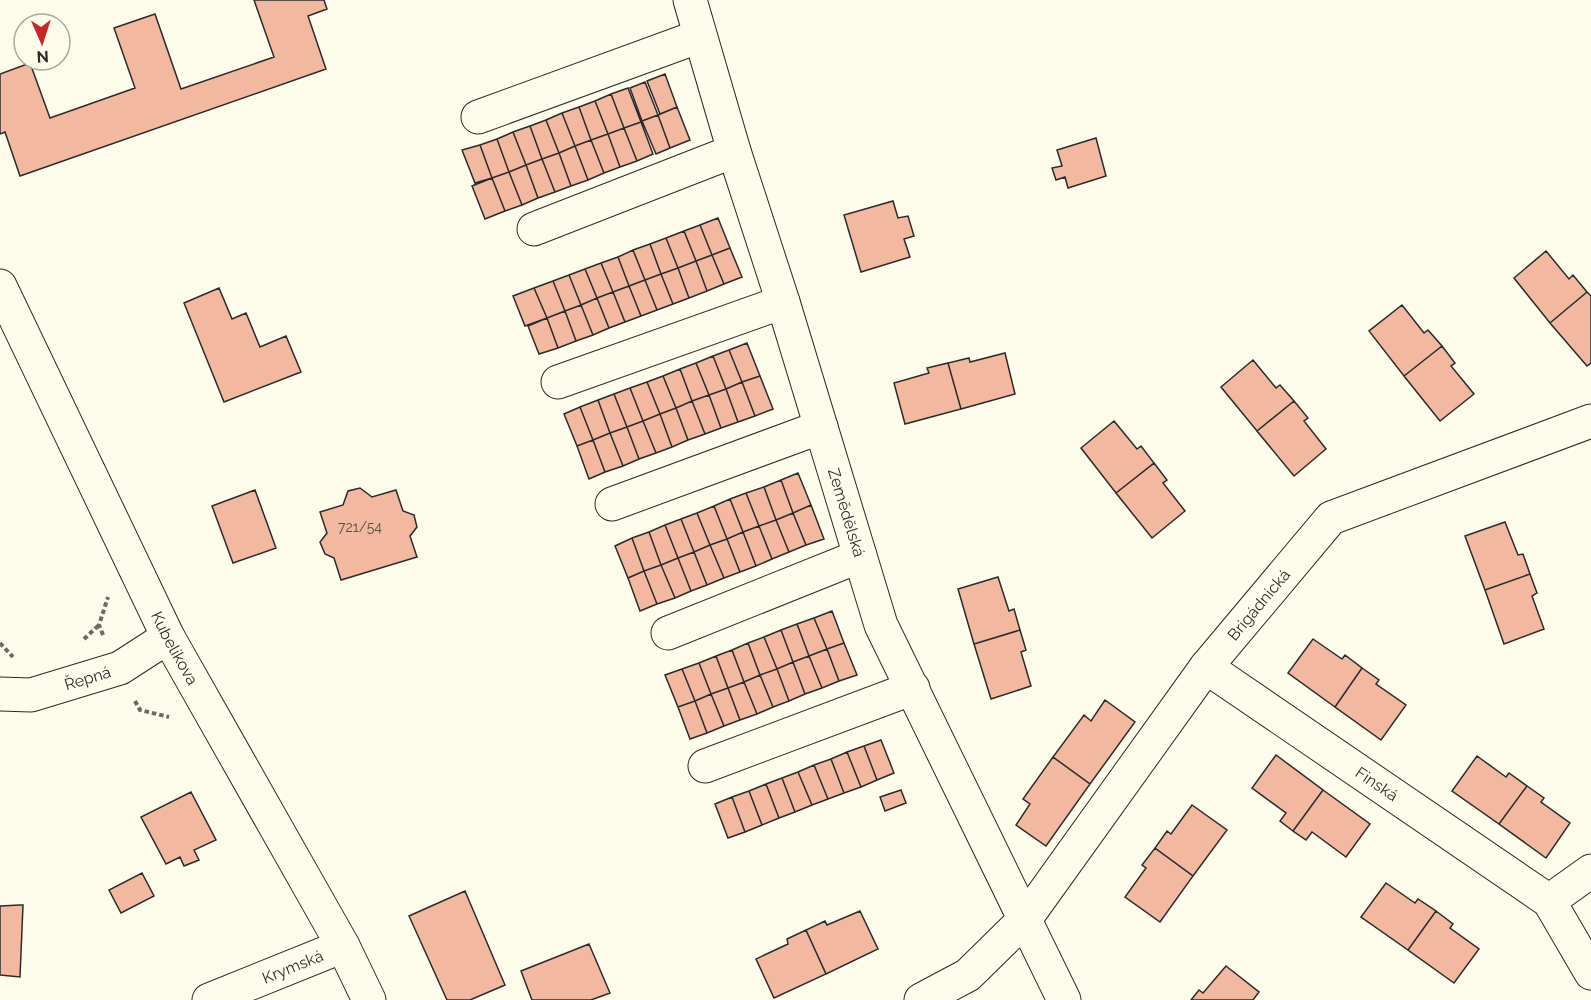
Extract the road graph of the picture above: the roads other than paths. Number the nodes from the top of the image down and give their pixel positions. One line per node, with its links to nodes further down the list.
1 (690, 0): 2 (street, Zemědělská)
2 (700, 36): 3 (street); 4 (street, Zemědělská)
3 (478, 117)
4 (734, 151): 5 (street); 7 (street, Zemědělská)
5 (534, 229)
6 (0, 286): 14 (street, Kubelíkova)
7 (783, 302): 8 (street); 10 (street, Zemědělská)
8 (558, 382)
9 (1591, 421): 15 (street, Brigádnická)
10 (821, 427): 11 (street); 12 (street, Zemědělská)
11 (612, 504)
12 (860, 556): 13 (street); 16 (street, Zemědělská)
13 (668, 633)
14 (168, 637): 17 (street, Řepná); 22 (street, Kubelíkova)
15 (1206, 667): 20 (street, Finská); 21 (street, Brigádnická)
16 (913, 688): 18 (street); 21 (street, Zemědělská)
17 (0, 693)
18 (705, 766)
19 (1591, 872): 20 (street)
20 (1549, 901): 23 (street, Finská)
21 (1026, 918): 26 (street, Brigádnická); 27 (street, Zemědělská)
22 (343, 946): 24 (street, Krymská); 25 (street, Kubelíkova)
23 (1591, 973)
24 (209, 1000)
25 (369, 1000)
26 (921, 1000)
27 (1064, 1000)

